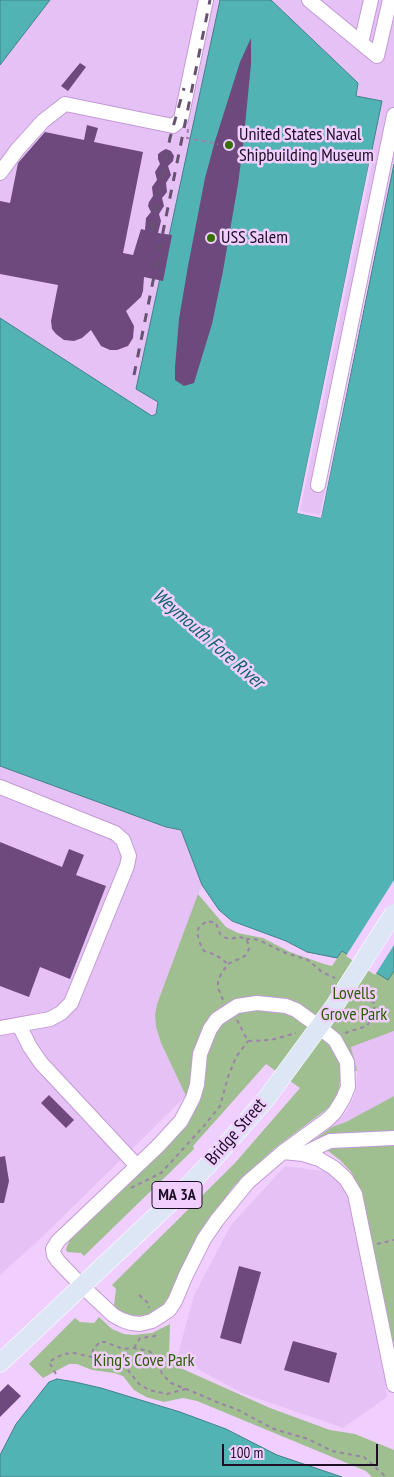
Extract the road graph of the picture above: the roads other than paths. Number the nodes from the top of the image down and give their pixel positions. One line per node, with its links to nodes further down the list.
1 (206, 0): 7 (street)
2 (309, 0): 5 (street)
3 (371, 0): 5 (street)
4 (390, 0): 5 (street)
5 (361, 43)
6 (394, 115): 8 (street)
7 (0, 173)
8 (318, 485)
9 (0, 787): 11 (street)
10 (394, 913): 17 (main road, Bridge Street / MA 3A, bridge)
11 (19, 1025): 12 (street); 16 (street)
12 (0, 1028)
13 (394, 1138): 15 (street)
14 (283, 1152): 15 (street); 16 (street); 17 (street)
15 (304, 1154): 19 (street)
16 (137, 1166): 17 (street)
17 (81, 1285): 18 (main road, Bridge Street / MA 3A)
18 (3, 1356)
19 (394, 1384)

